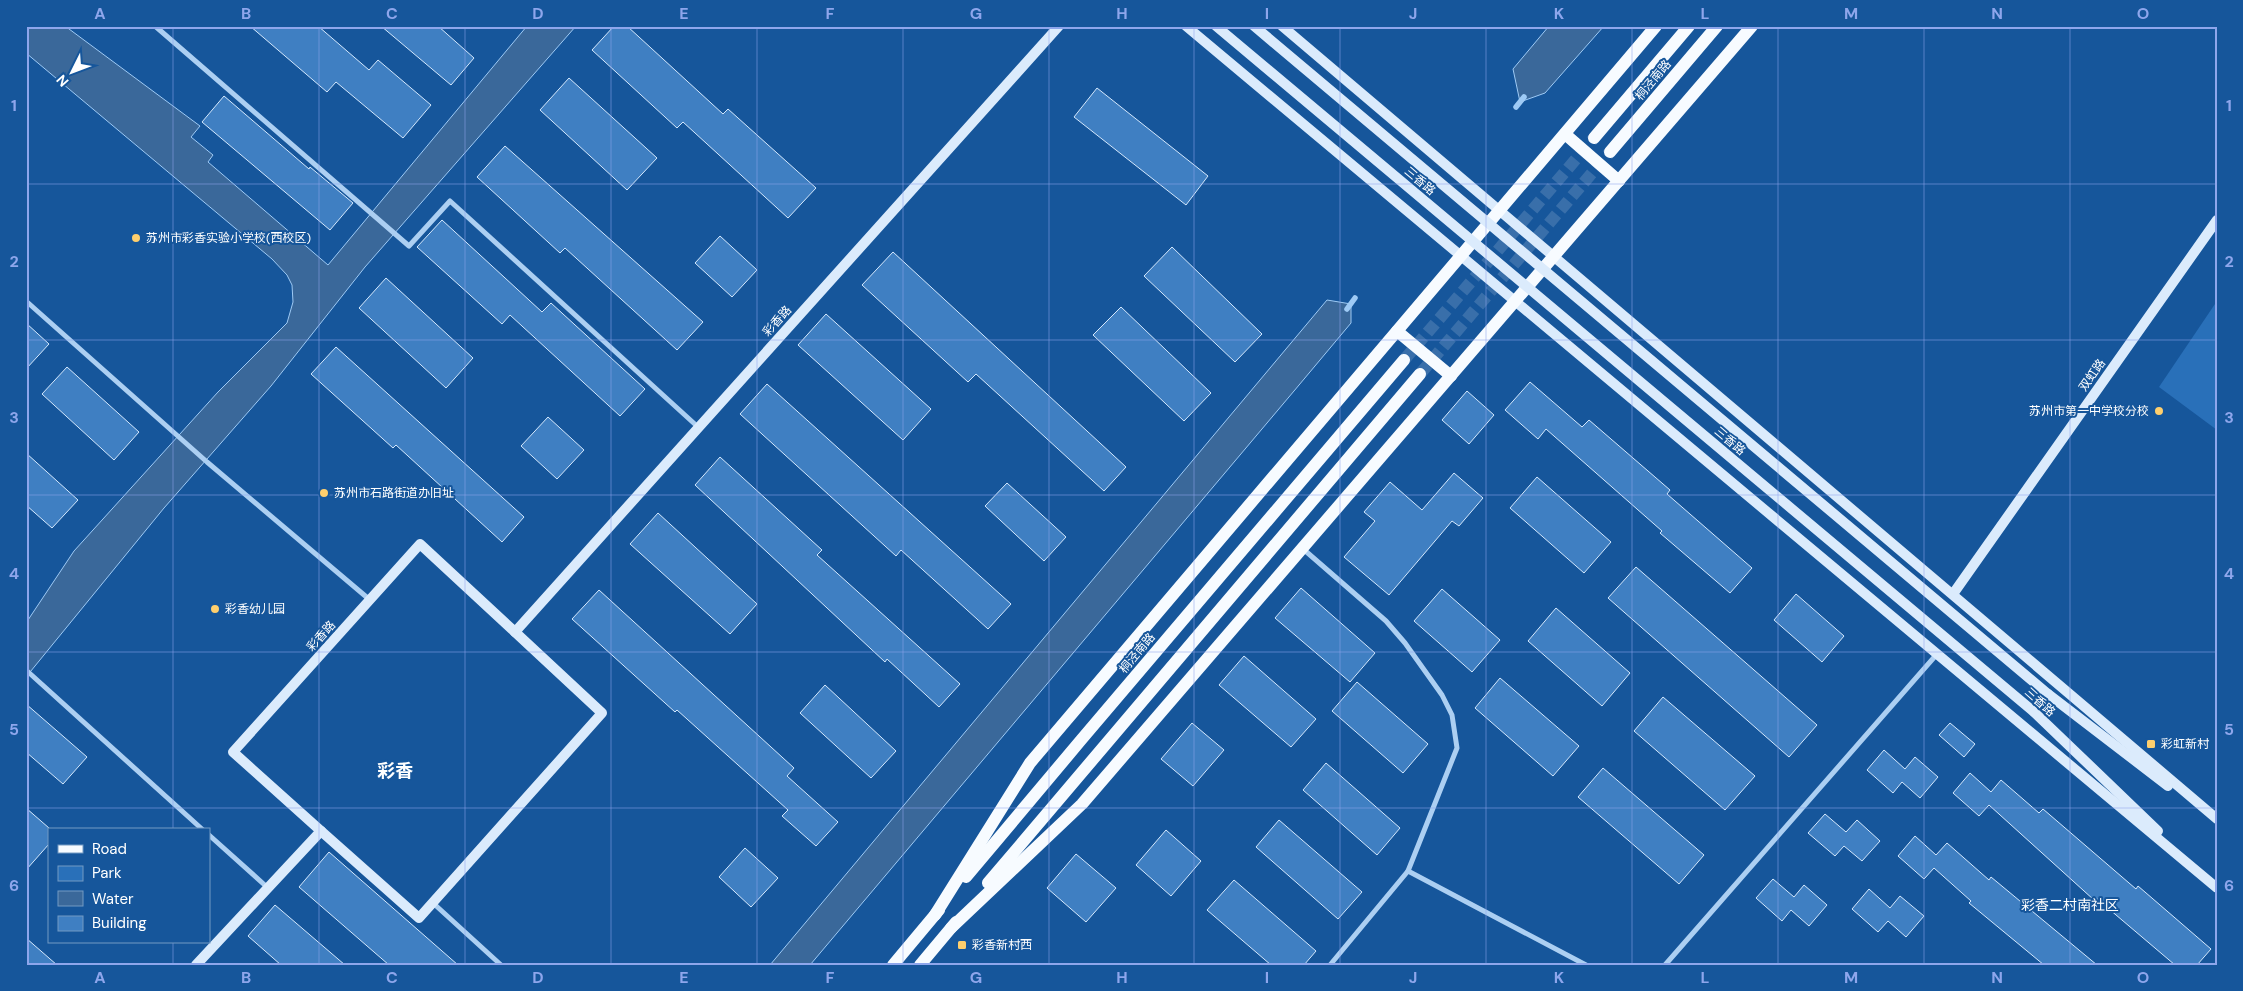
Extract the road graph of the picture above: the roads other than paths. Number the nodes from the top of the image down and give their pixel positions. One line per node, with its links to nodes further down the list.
1 (155, 26): 25 (street)
2 (1058, 26): 25 (main road, 彩香路)
3 (1186, 26): 17 (main road)
4 (1216, 26): 38 (main road, 三香路, bridge)
5 (1254, 26): 32 (main road, 三香路, bridge)
6 (1282, 26): 15 (main road)
7 (1656, 26): 11 (main road)
8 (1689, 26): 12 (main road, 桐泾南路)
9 (1717, 26): 13 (main road, 桐泾南路)
10 (1752, 26): 14 (main road)
11 (1565, 134): 14 (main road); 15 (main road)
12 (1594, 138)
13 (1610, 152)
14 (1619, 181): 18 (main road)
15 (1500, 210): 17 (main road); 18 (main road)
16 (2217, 220): 27 (main road, 双虹路)
17 (1461, 256): 20 (main road); 21 (main road)
18 (1554, 256): 20 (main road); 27 (main road)
19 (26, 301): 28 (street)
20 (1515, 302): 24 (main road); 30 (main road)
21 (1397, 331): 24 (main road); 40 (main road)
22 (1404, 360): 40 (main road, 桐泾南路)
23 (1420, 374): 41 (main road)
24 (1451, 376): 26 (main road)
25 (698, 428): 29 (main road, 彩香路)
26 (1302, 548): 36 (street); 41 (main road)
27 (1953, 594): 32 (main road)
28 (370, 600): 29 (main road, 彩香路); 34 (main road, 彩香路)
29 (515, 632): 39 (main road, 彩香路)
30 (1937, 654): 38 (main road); 48 (street)
31 (26, 670): 33 (street)
32 (2217, 821)
33 (201, 828)
34 (320, 832): 37 (main road); 39 (main road, 彩香路)
35 (210, 836): 37 (street)
36 (1408, 871): 46 (street); 47 (street)
37 (268, 888): 42 (main road)
38 (2217, 888)
39 (433, 903): 43 (street)
40 (935, 915): 44 (main road, 桐泾南路)
41 (951, 928): 45 (main road)
42 (196, 965)
43 (501, 965)
44 (893, 965)
45 (920, 965)
46 (1330, 965)
47 (1586, 965)
48 (1665, 965)

